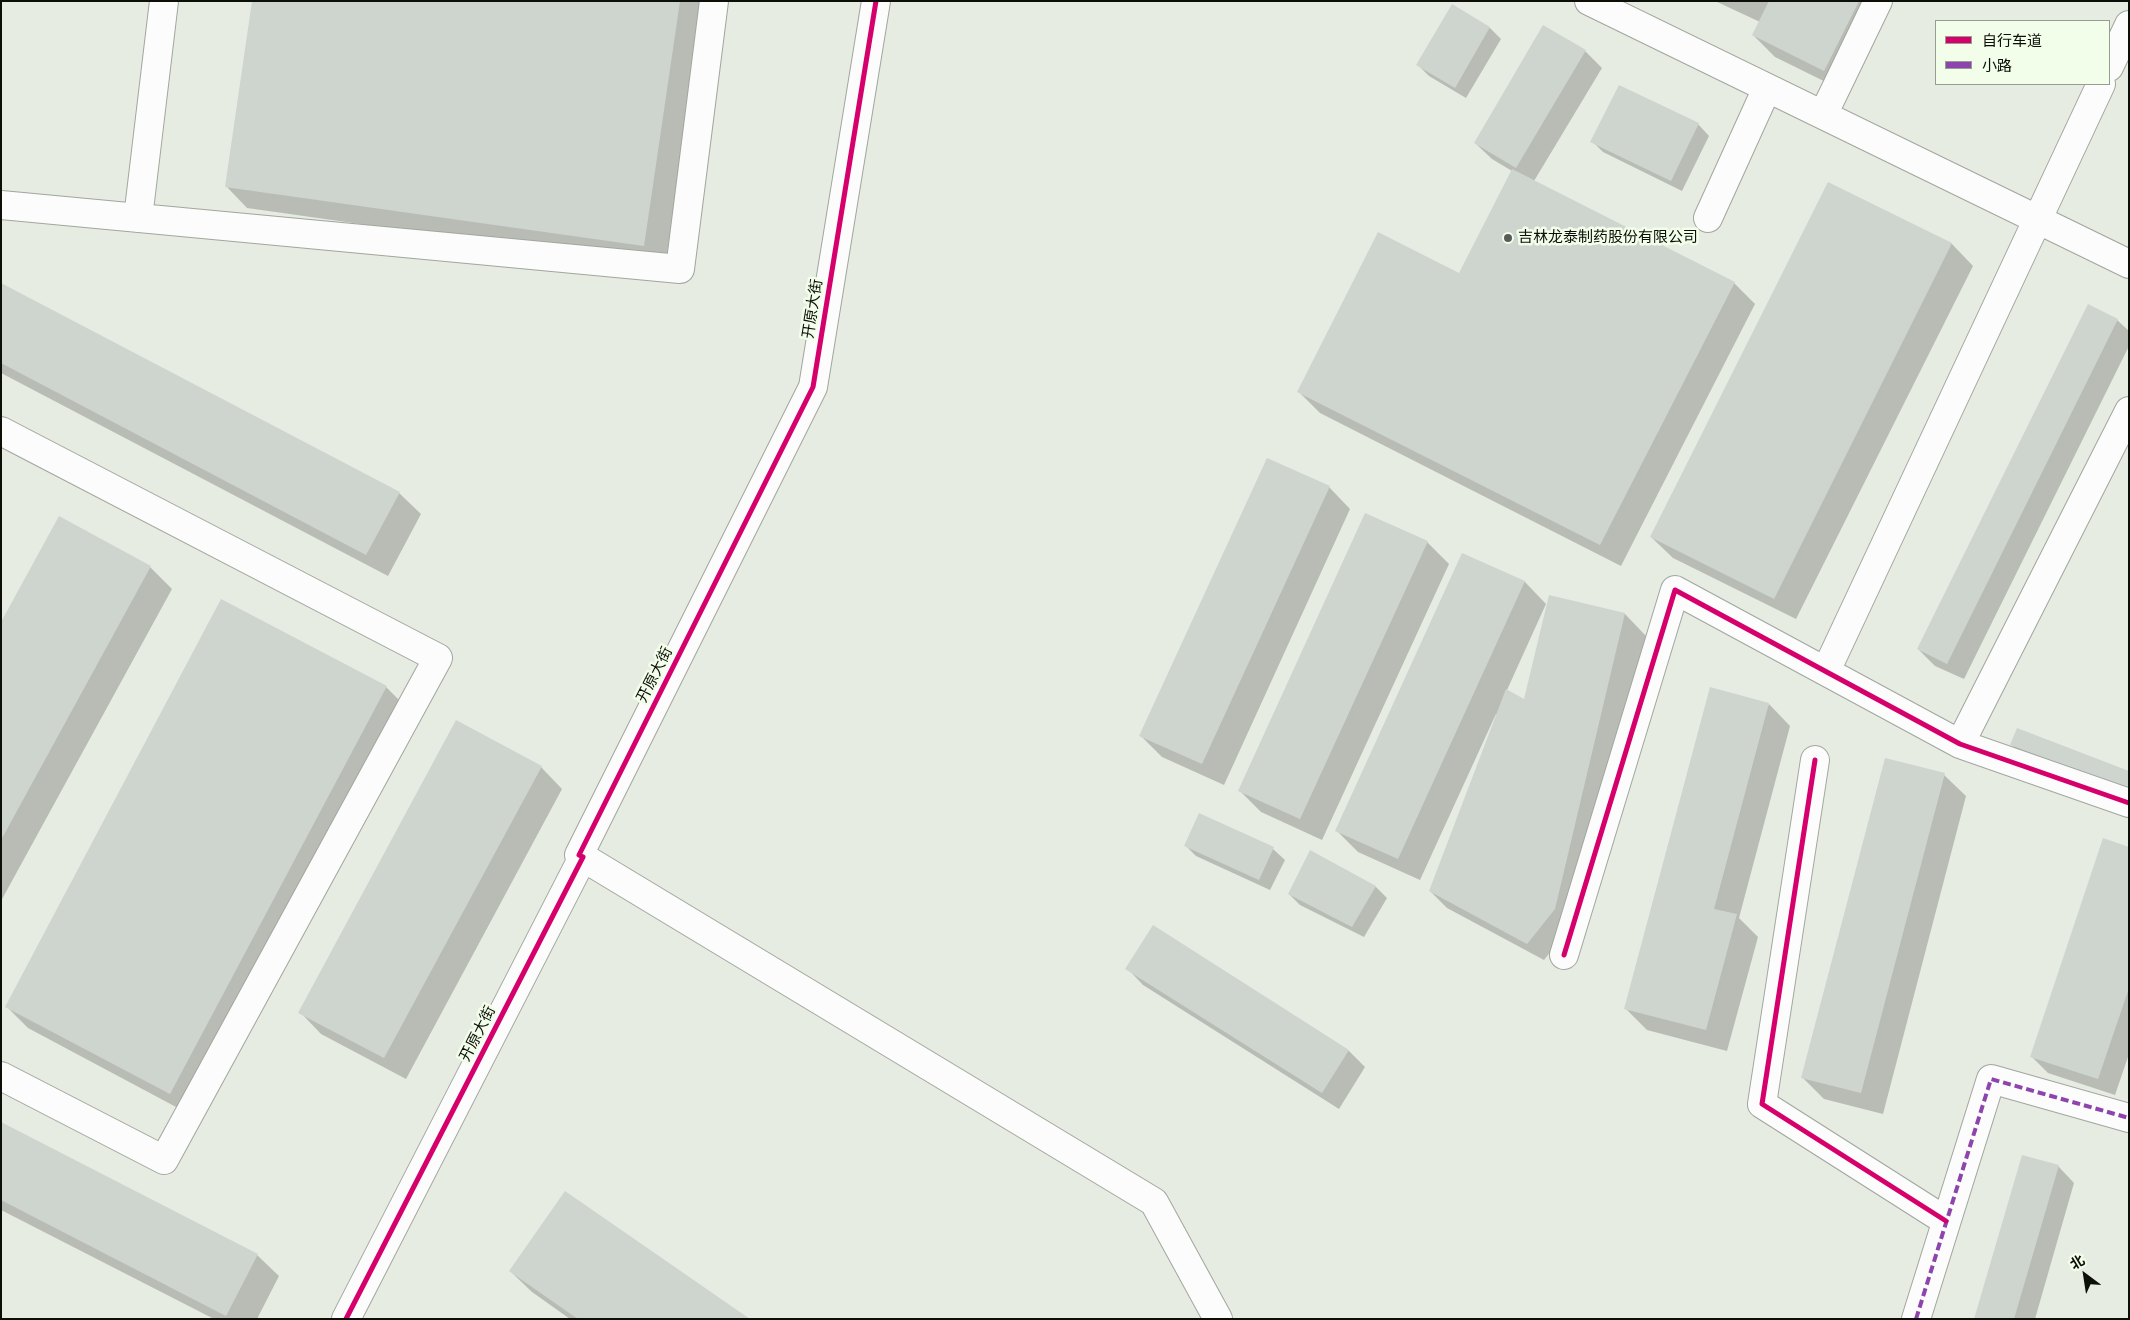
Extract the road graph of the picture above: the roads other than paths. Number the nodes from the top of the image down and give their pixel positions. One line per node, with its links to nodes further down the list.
1 (164, 1): 12 (street)
2 (714, 1): 12 (street)
3 (876, 1): 22 (street, 开原大街)
4 (1589, 1): 9 (street)
5 (1878, 1): 10 (street)
6 (2129, 25): 7 (street)
7 (2110, 65)
8 (2101, 85): 14 (street)
9 (1767, 88): 10 (street); 13 (street)
10 (1823, 115): 14 (street)
11 (1, 205): 12 (street)
12 (138, 218)
13 (1708, 218)
14 (2037, 220): 15 (street); 18 (street)
15 (2129, 264)
16 (2129, 411): 19 (street)
17 (1, 430): 24 (street)
18 (1826, 671): 19 (street); 23 (street)
19 (1960, 744): 21 (street)
20 (1815, 760): 26 (street)
21 (2129, 803)
22 (581, 856): 27 (street, 开原大街); 28 (street)
23 (1564, 955)
24 (1, 1076)
25 (2129, 1118): 26 (street)
26 (1946, 1221): 29 (street)
27 (346, 1319)
28 (1218, 1319)
29 (1916, 1319)

